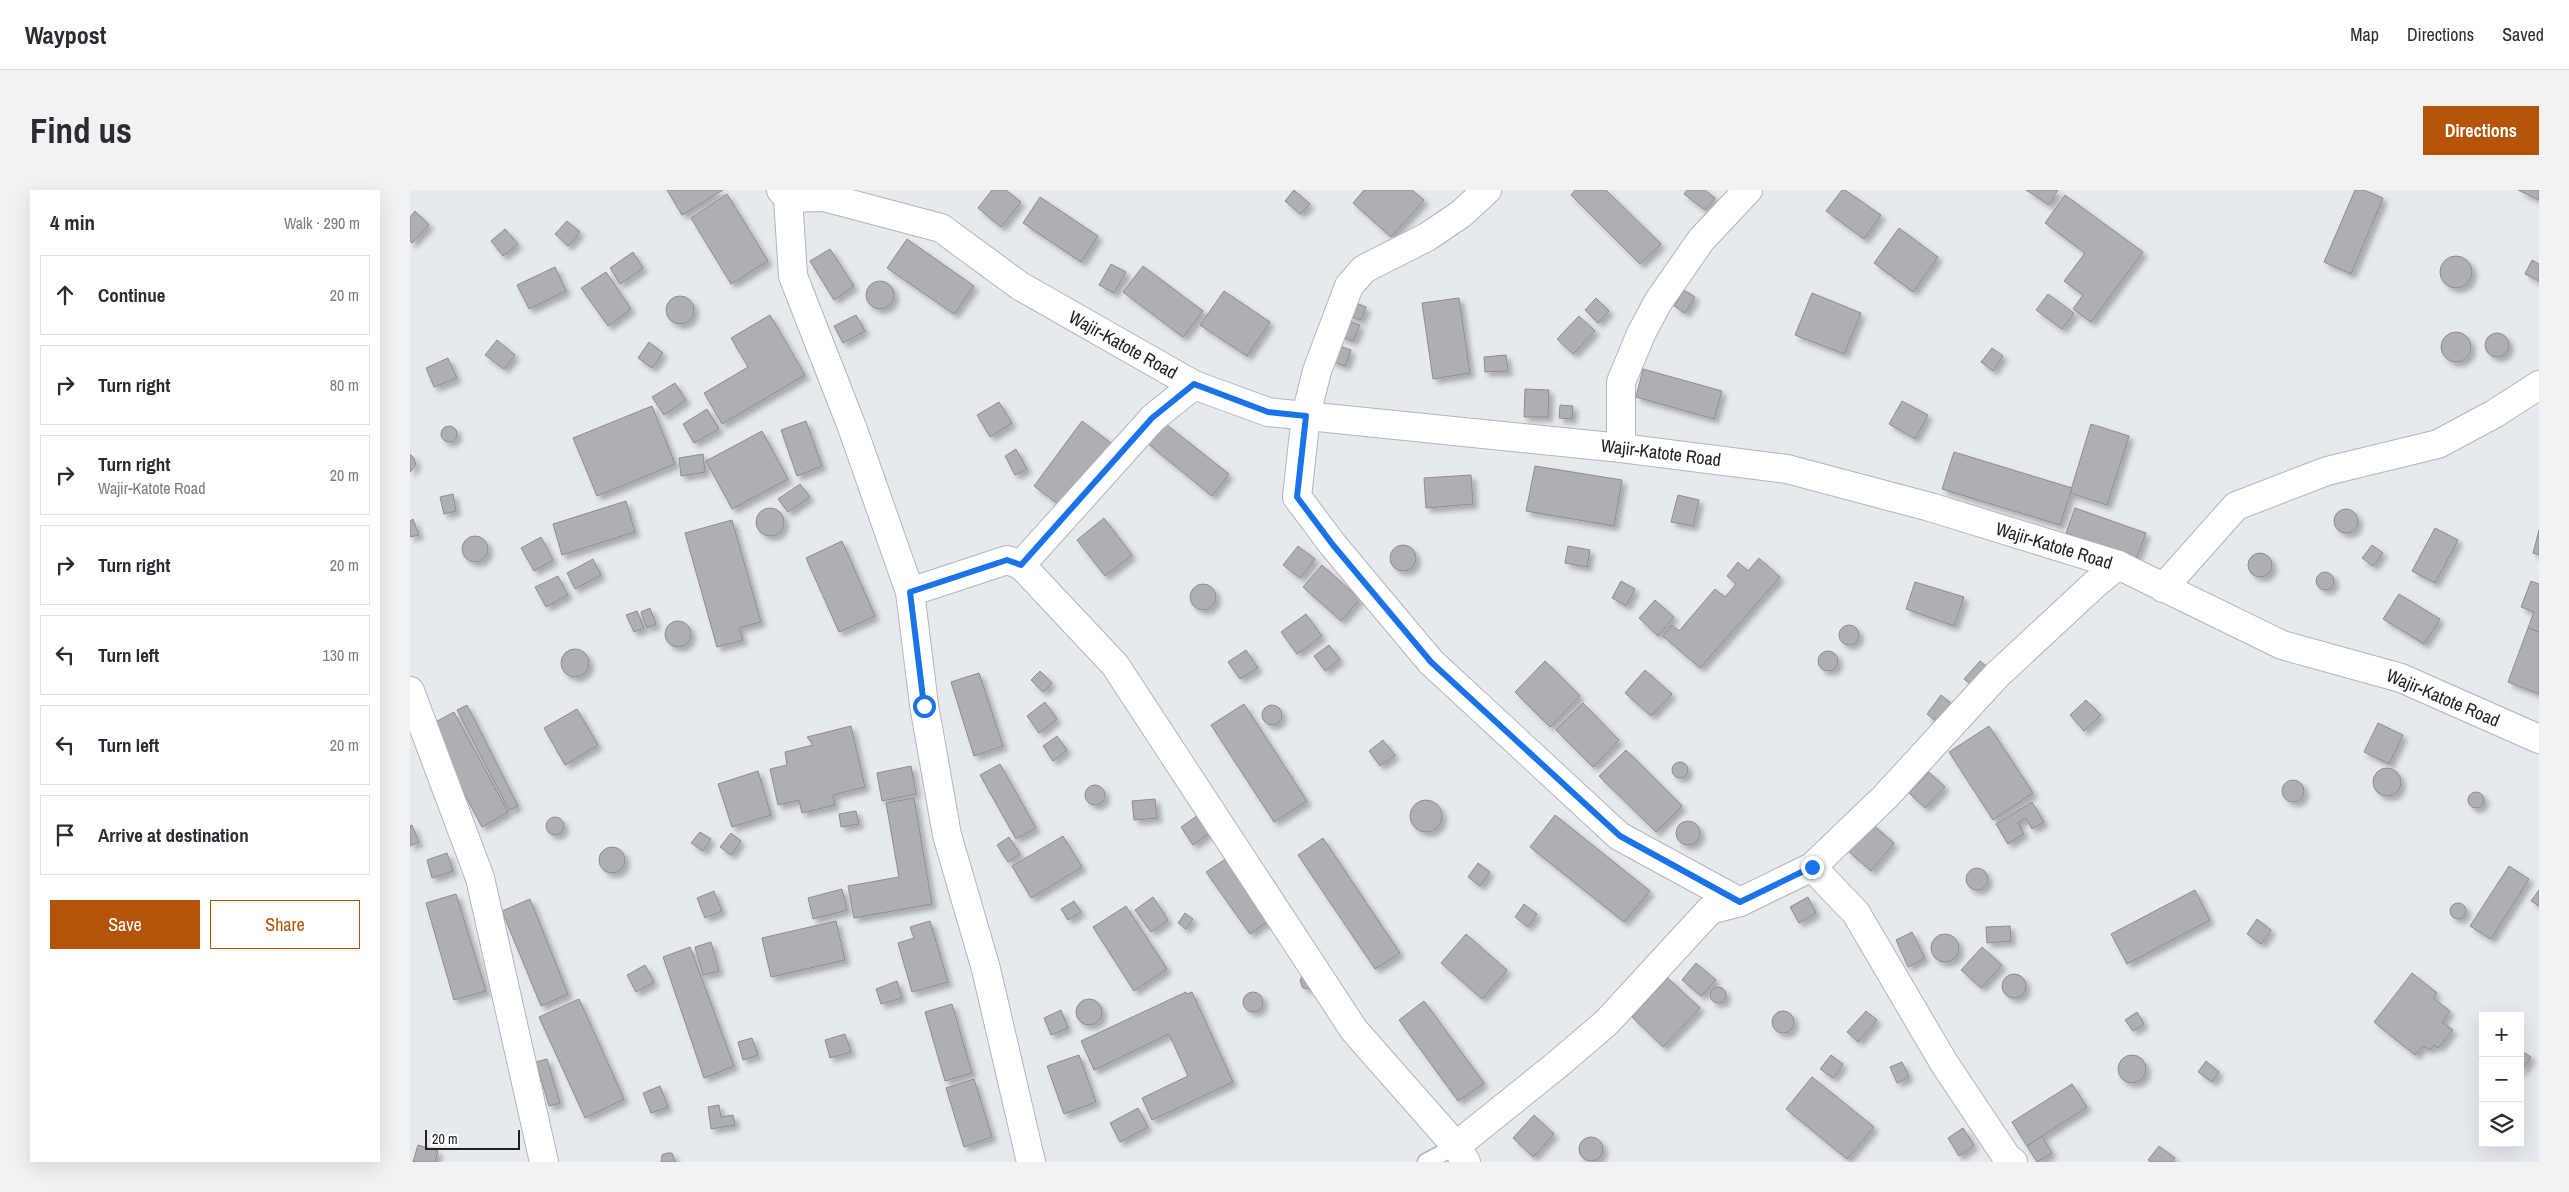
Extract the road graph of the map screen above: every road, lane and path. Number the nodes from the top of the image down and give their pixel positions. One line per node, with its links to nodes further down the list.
1 (1487, 190): 6 (street)
2 (1748, 190): 7 (street)
3 (785, 194): 4 (street, Wajir-Katote Road); 11 (street)
4 (1194, 384): 6 (street, Wajir-Katote Road); 8 (street)
5 (2539, 385): 10 (street)
6 (1306, 416): 7 (street, Wajir-Katote Road); 15 (street)
7 (1621, 448): 9 (street, Wajir-Katote Road)
8 (1021, 565): 11 (street); 16 (street)
9 (2118, 565): 10 (street, Wajir-Katote Road); 14 (street)
10 (2163, 588): 13 (street, Wajir-Katote Road)
11 (910, 592): 19 (street)
12 (410, 691): 18 (street)
13 (2539, 739)
14 (1812, 867): 15 (street); 17 (street)
15 (1740, 902): 16 (street)
16 (1461, 1154): 20 (lane)
17 (2007, 1161)
18 (544, 1162)
19 (1031, 1162)
20 (1426, 1162)

